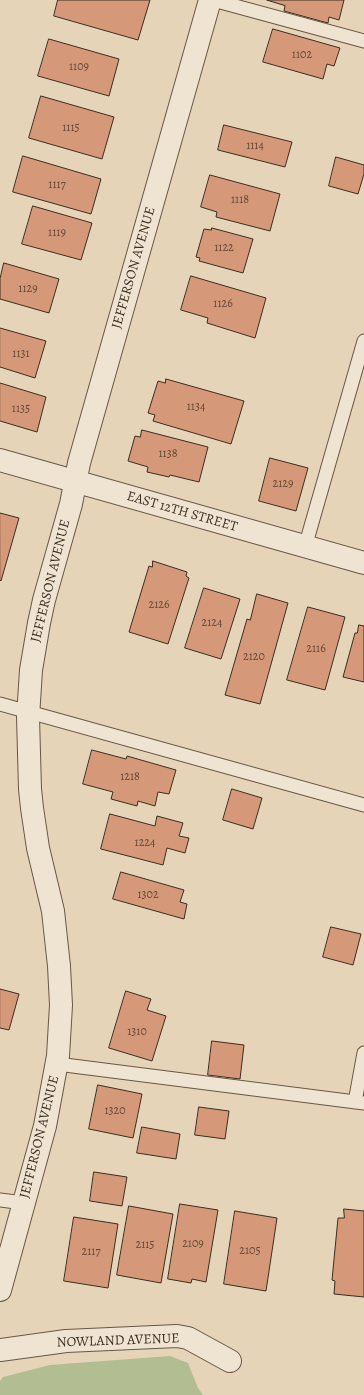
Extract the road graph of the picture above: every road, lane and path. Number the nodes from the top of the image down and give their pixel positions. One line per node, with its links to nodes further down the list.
1 (210, 0): 6 (street, JEFFERSON AVENUE)
2 (214, 0): 3 (lane)
3 (364, 41)
4 (364, 341): 7 (lane)
5 (0, 460): 6 (street, EAST 12TH STREET)
6 (75, 481): 7 (street, EAST 12TH STREET); 10 (street, JEFFERSON AVENUE)
7 (305, 546): 8 (street, EAST 12TH STREET)
8 (364, 563)
9 (0, 704): 10 (lane)
10 (28, 712): 11 (lane); 13 (street, JEFFERSON AVENUE)
11 (364, 805)
12 (364, 1053): 14 (lane)
13 (57, 1064): 14 (lane); 16 (street, JEFFERSON AVENUE)
14 (359, 1102)
15 (0, 1200): 16 (lane)
16 (24, 1203): 17 (street, JEFFERSON AVENUE)
17 (0, 1290)
18 (0, 1350): 19 (street, NOWLAND AVENUE)
19 (230, 1361)

